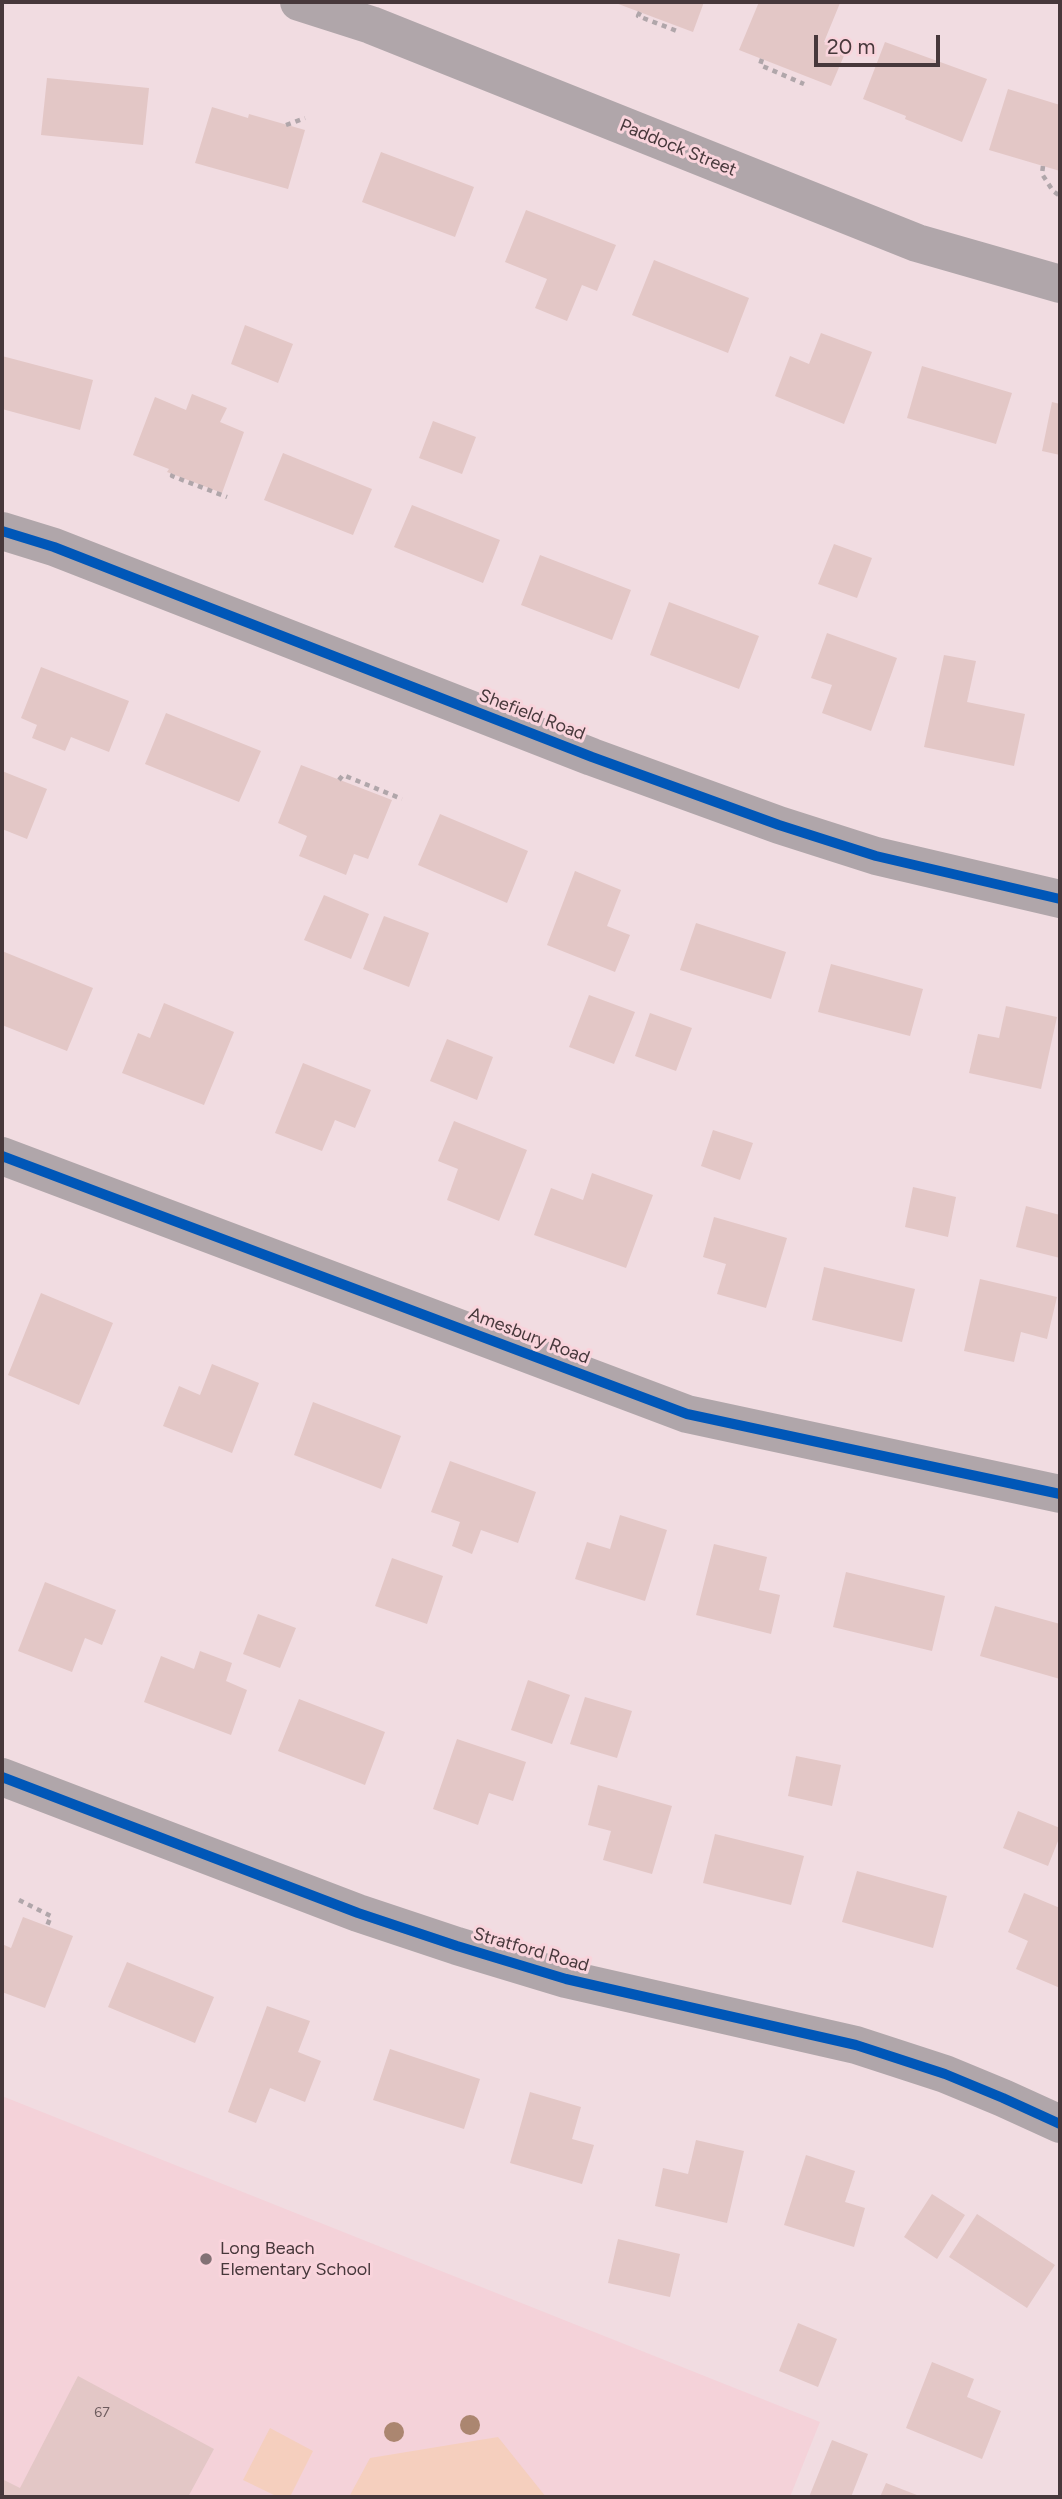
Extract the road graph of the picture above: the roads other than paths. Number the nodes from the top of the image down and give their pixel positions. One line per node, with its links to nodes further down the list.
1 (299, 2): 2 (street, Paddock Street)
2 (1060, 284)
3 (2, 531): 4 (street, Shefield Road)
4 (1060, 899)
5 (2, 1156): 6 (street, Amesbury Road)
6 (1060, 1494)
7 (2, 1777): 8 (street, Stratford Road)
8 (1060, 2124)

